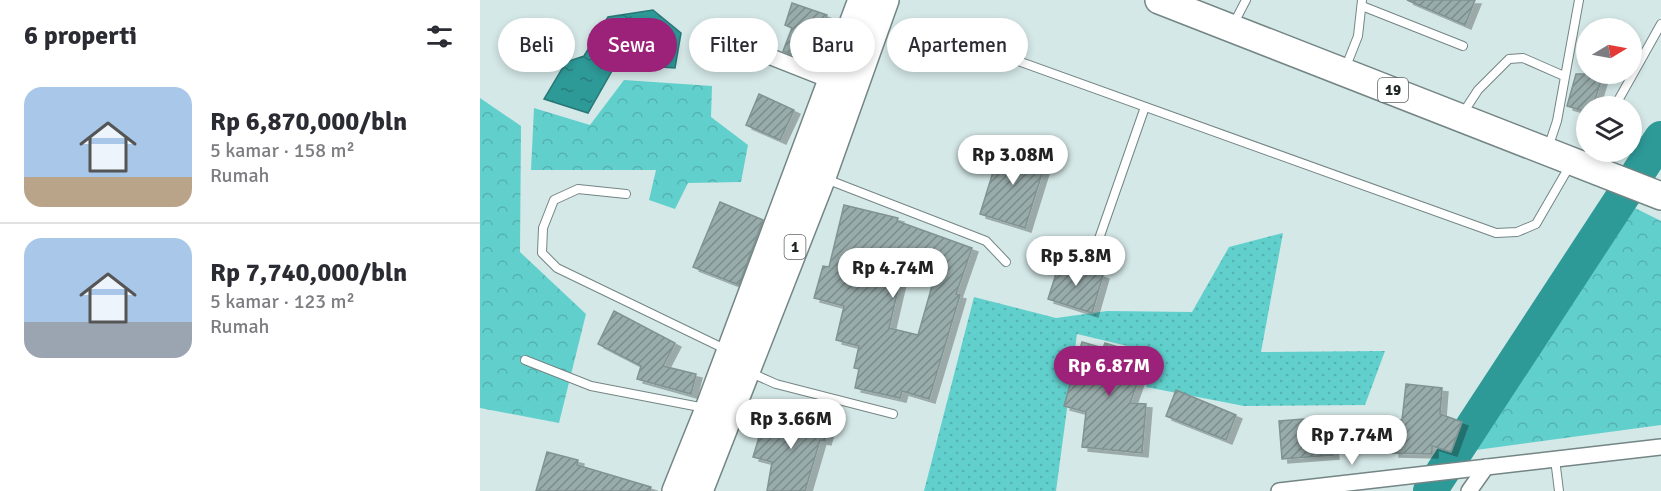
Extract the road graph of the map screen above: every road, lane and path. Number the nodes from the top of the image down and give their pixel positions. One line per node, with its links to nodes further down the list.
1 (885, 0): 20 (highway, 1)
2 (1159, 0): 8 (highway, 19)
3 (1246, 0): 8 (lane)
4 (1579, 0): 13 (lane)
5 (1362, 3): 9 (lane); 12 (lane)
6 (859, 4): 14 (highway, 1)
7 (1661, 24): 15 (lane)
8 (1230, 29): 12 (highway, 19)
9 (1463, 46)
10 (778, 60): 14 (street)
11 (1028, 65): 16 (lane)
12 (1344, 71): 17 (highway, 19)
13 (1564, 76): 17 (lane); 18 (lane)
14 (832, 81): 26 (highway, 1)
15 (1621, 96)
16 (1146, 107): 19 (lane); 23 (lane)
17 (1461, 116): 18 (highway, 19)
18 (1546, 153): 19 (highway, 19)
19 (1582, 164): 22 (highway, 19)
20 (822, 177): 24 (lane); 26 (highway, 1)
21 (626, 194): 26 (lane)
22 (1661, 196)
23 (1094, 253)
24 (1006, 262)
25 (525, 360): 27 (lane)
26 (739, 362): 27 (highway, 1); 28 (lane); 33 (highway, 1)
27 (709, 409): 32 (highway, 1)
28 (892, 414)
29 (1661, 447): 30 (street)
30 (1555, 459): 31 (street); 36 (lane)
31 (1481, 467): 34 (street); 35 (street)
32 (676, 491)
33 (699, 491)
34 (1279, 491)
35 (1469, 491)
36 (1559, 491)

